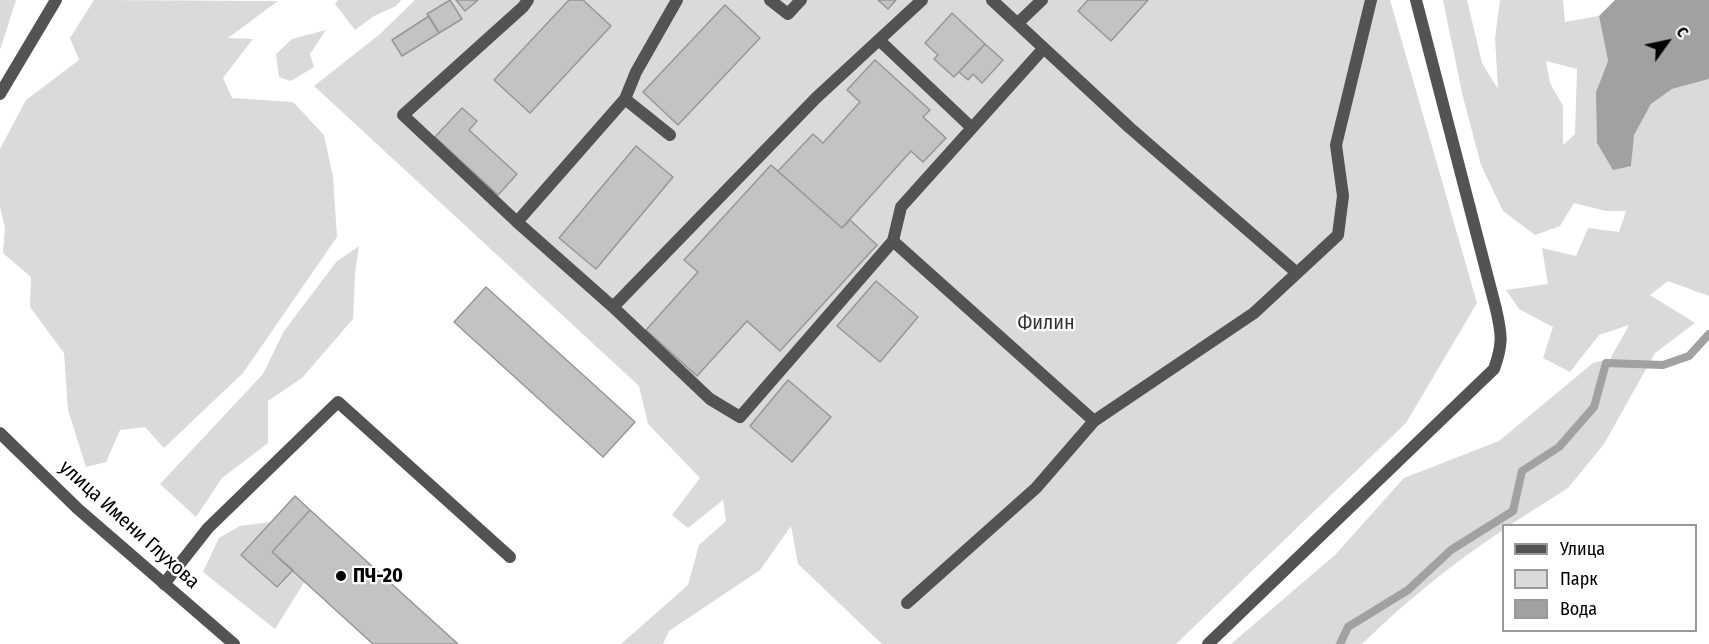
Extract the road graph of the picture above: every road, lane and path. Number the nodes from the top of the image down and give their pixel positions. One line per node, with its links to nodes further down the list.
1 (56, 0): 14 (street)
2 (528, 0): 18 (street)
3 (677, 0): 15 (street)
4 (770, 0): 5 (street)
5 (801, 0)
6 (922, 0): 12 (street)
7 (992, 0): 11 (street)
8 (1042, 0): 11 (street)
9 (1371, 0): 20 (street)
10 (1416, 0): 28 (street)
11 (1018, 23): 13 (street)
12 (879, 40): 16 (street); 21 (street)
13 (1043, 49): 16 (street); 20 (street)
14 (0, 94)
15 (625, 99): 17 (street); 18 (street)
16 (972, 128): 19 (street)
17 (670, 135)
18 (517, 222): 21 (street)
19 (893, 241): 21 (street); 22 (street)
20 (1298, 273): 22 (street)
21 (613, 307)
22 (1094, 421): 26 (street)
23 (0, 433): 25 (street, улица Имени Глухова)
24 (510, 557): 25 (street)
25 (165, 584): 27 (street, улица Имени Глухова)
26 (907, 603)
27 (234, 644)
28 (1208, 644)

